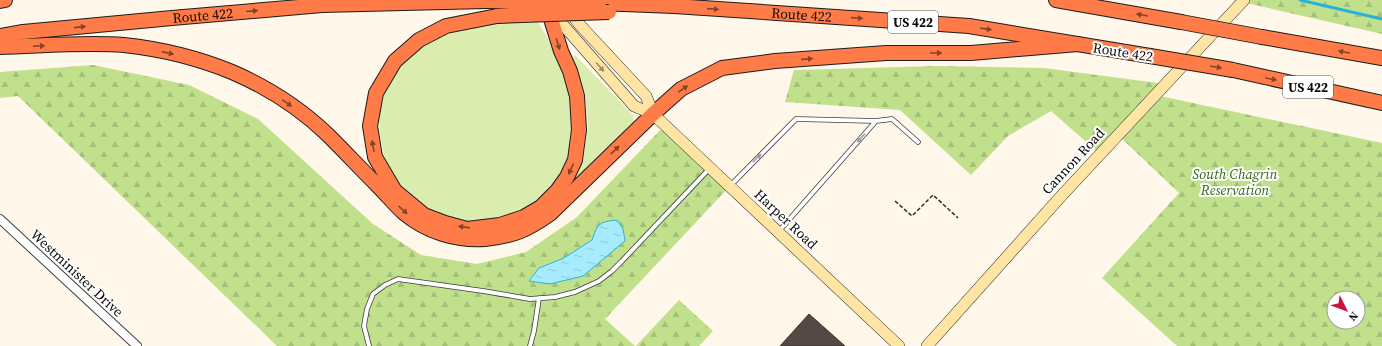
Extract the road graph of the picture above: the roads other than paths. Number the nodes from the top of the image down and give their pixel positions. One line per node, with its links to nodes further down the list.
1 (5, 0): 5 (highway)
2 (560, 0): 14 (street, Harper Road)
3 (1056, 0): 12 (highway, one-way to 3, bridge)
4 (1244, 0): 26 (street, Cannon Road)
5 (0, 1)
6 (486, 1): 8 (highway, Route 422, bridge); 9 (highway, Route 422, one-way to 6)
7 (544, 3): 8 (highway, one-way to 8, bridge); 14 (street, Harper Road, one-way to 14)
8 (604, 8): 10 (highway, Route 422 / US 422, one-way to 10)
9 (0, 36)
10 (1078, 44): 13 (highway, Route 422 / US 422, one-way to 13, bridge); 14 (highway, one-way to 10)
11 (0, 47): 14 (highway, one-way to 14)
12 (1382, 58)
13 (1382, 103)
14 (653, 114): 17 (street, Harper Road)
15 (876, 121): 16 (lane); 18 (lane, one-way to 15); 20 (lane, one-way to 20)
16 (918, 142)
17 (710, 168): 18 (street, Harper Road); 21 (lane)
18 (730, 186): 20 (street, Harper Road)
19 (0, 219): 22 (street, Westminister Drive)
20 (778, 232): 25 (street, Harper Road)
21 (539, 298): 23 (lane); 24 (lane)
22 (137, 346)
23 (369, 346)
24 (530, 346)
25 (899, 346)
26 (927, 346)

